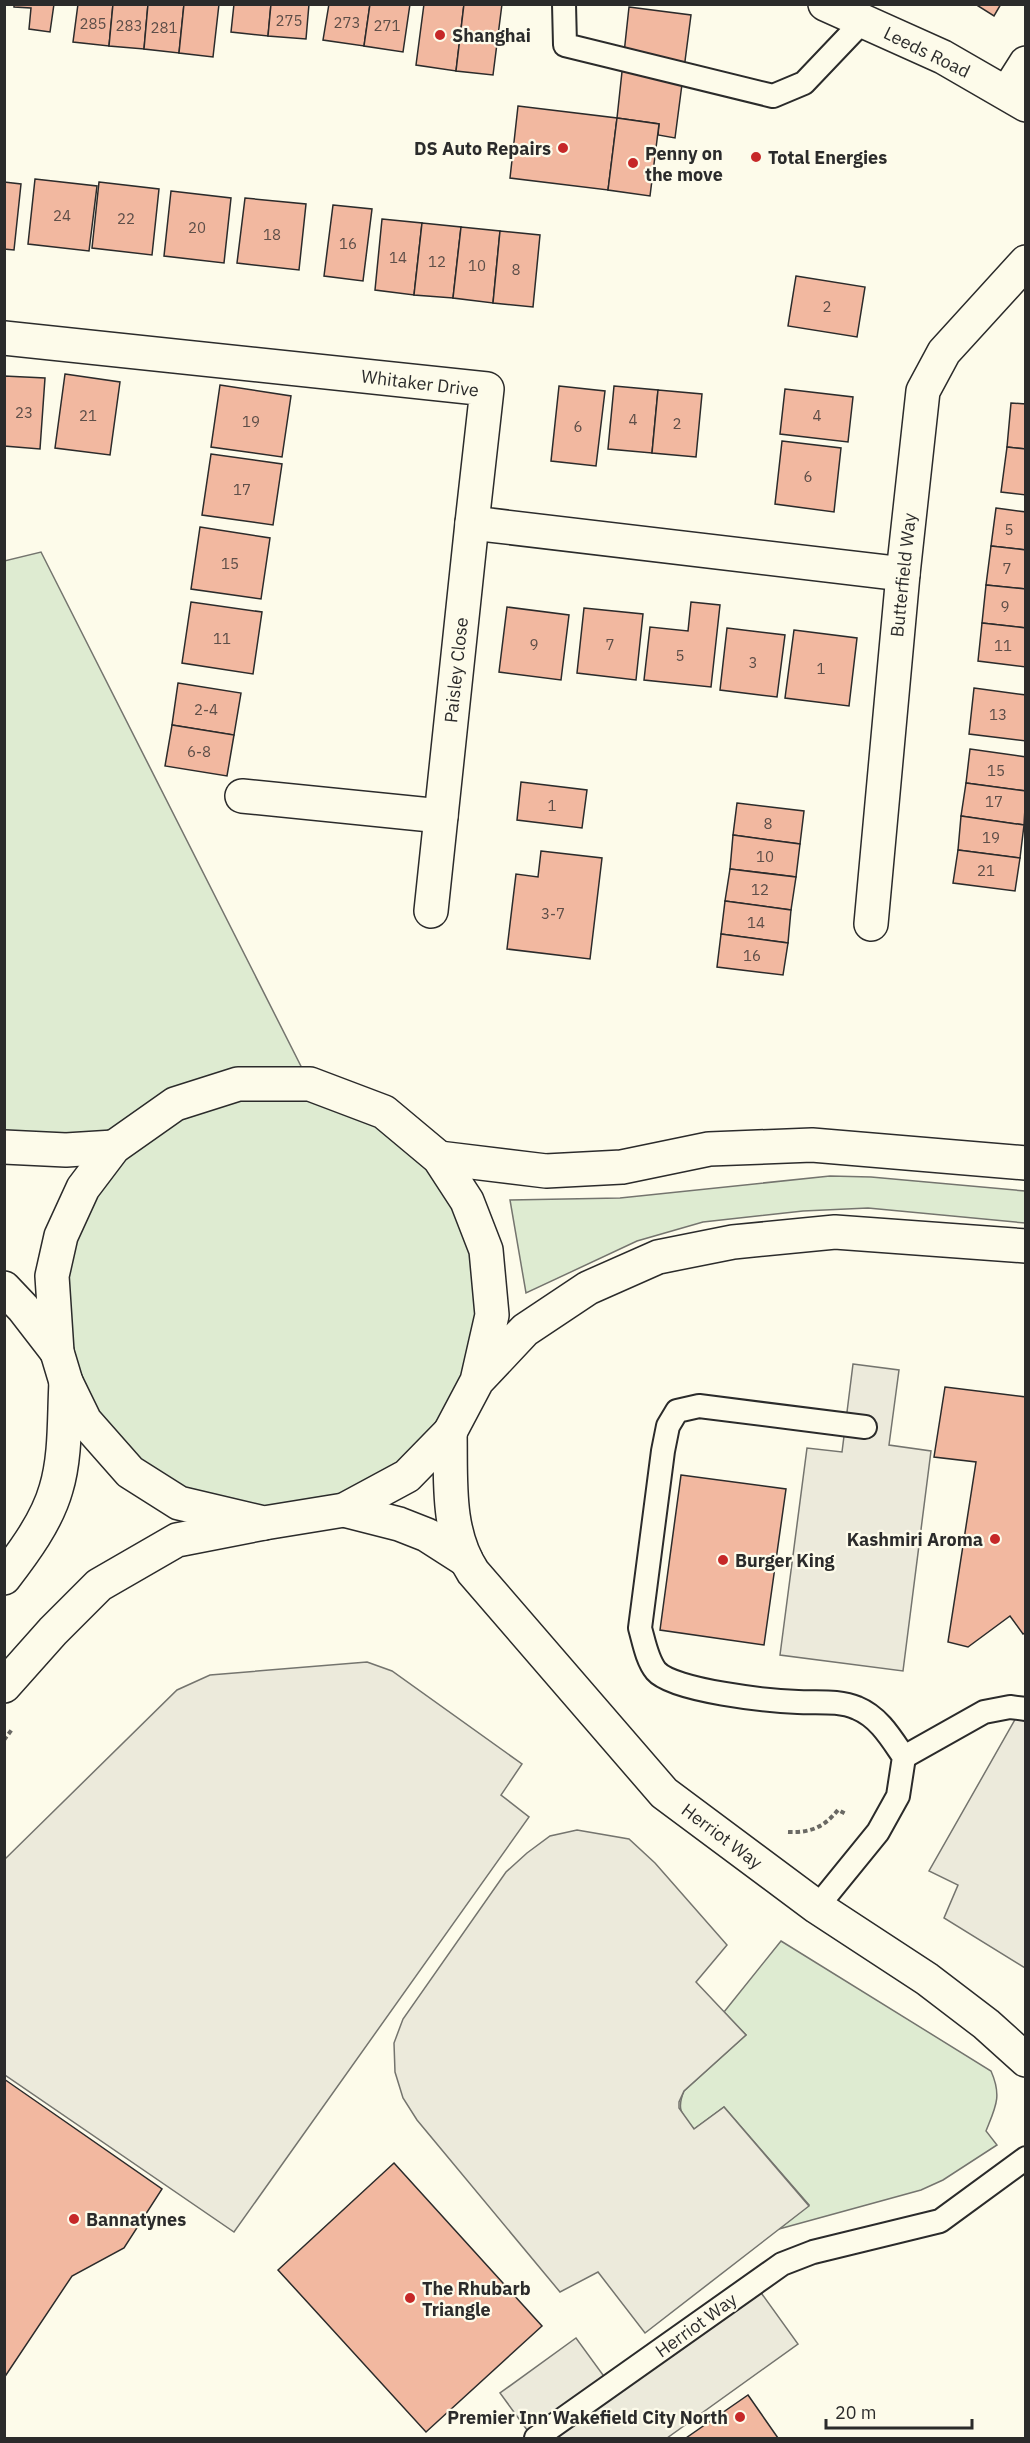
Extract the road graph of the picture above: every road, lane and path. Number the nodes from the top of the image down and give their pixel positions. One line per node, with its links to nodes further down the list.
1 (564, 4): 3 (lane)
2 (825, 4): 3 (main road, Leeds Road)
3 (863, 21): 5 (main road, Leeds Road)
4 (1026, 63): 5 (main road)
5 (1016, 99)
6 (1026, 261): 9 (main road, Butterfield Way)
7 (4, 338): 8 (main road, Whitaker Drive)
8 (472, 523): 9 (main road); 11 (main road, Paisley Close)
9 (903, 574): 13 (main road, Butterfield Way)
10 (242, 796): 11 (main road)
11 (441, 816): 12 (main road, Paisley Close)
12 (431, 910)
13 (871, 924)
14 (4, 1148): 15 (main road)
15 (114, 1148): 16 (main road); 20 (main road)
16 (439, 1158): 17 (main road); 21 (main road)
17 (1026, 1163)
18 (1026, 1246): 21 (main road)
19 (4, 1288): 20 (main road)
20 (61, 1367): 25 (main road); 27 (main road)
21 (477, 1381): 23 (main road)
22 (865, 1427): 32 (lane)
23 (450, 1432): 24 (main road); 26 (main road, Herriot Way)
24 (344, 1510): 25 (main road); 26 (main road, Herriot Way)
25 (264, 1523): 28 (main road)
26 (466, 1560): 35 (main road, Herriot Way)
27 (4, 1578)
28 (4, 1686)
29 (1026, 1709): 32 (lane)
30 (16, 1723): 31 (path)
31 (4, 1740)
32 (904, 1757): 34 (lane)
33 (778, 1828): 34 (path)
34 (878, 1832): 35 (lane)
35 (817, 1907): 36 (main road, Herriot Way)
36 (1026, 2060)
37 (1026, 2158): 38 (lane, Herriot Way)
38 (536, 2439)

